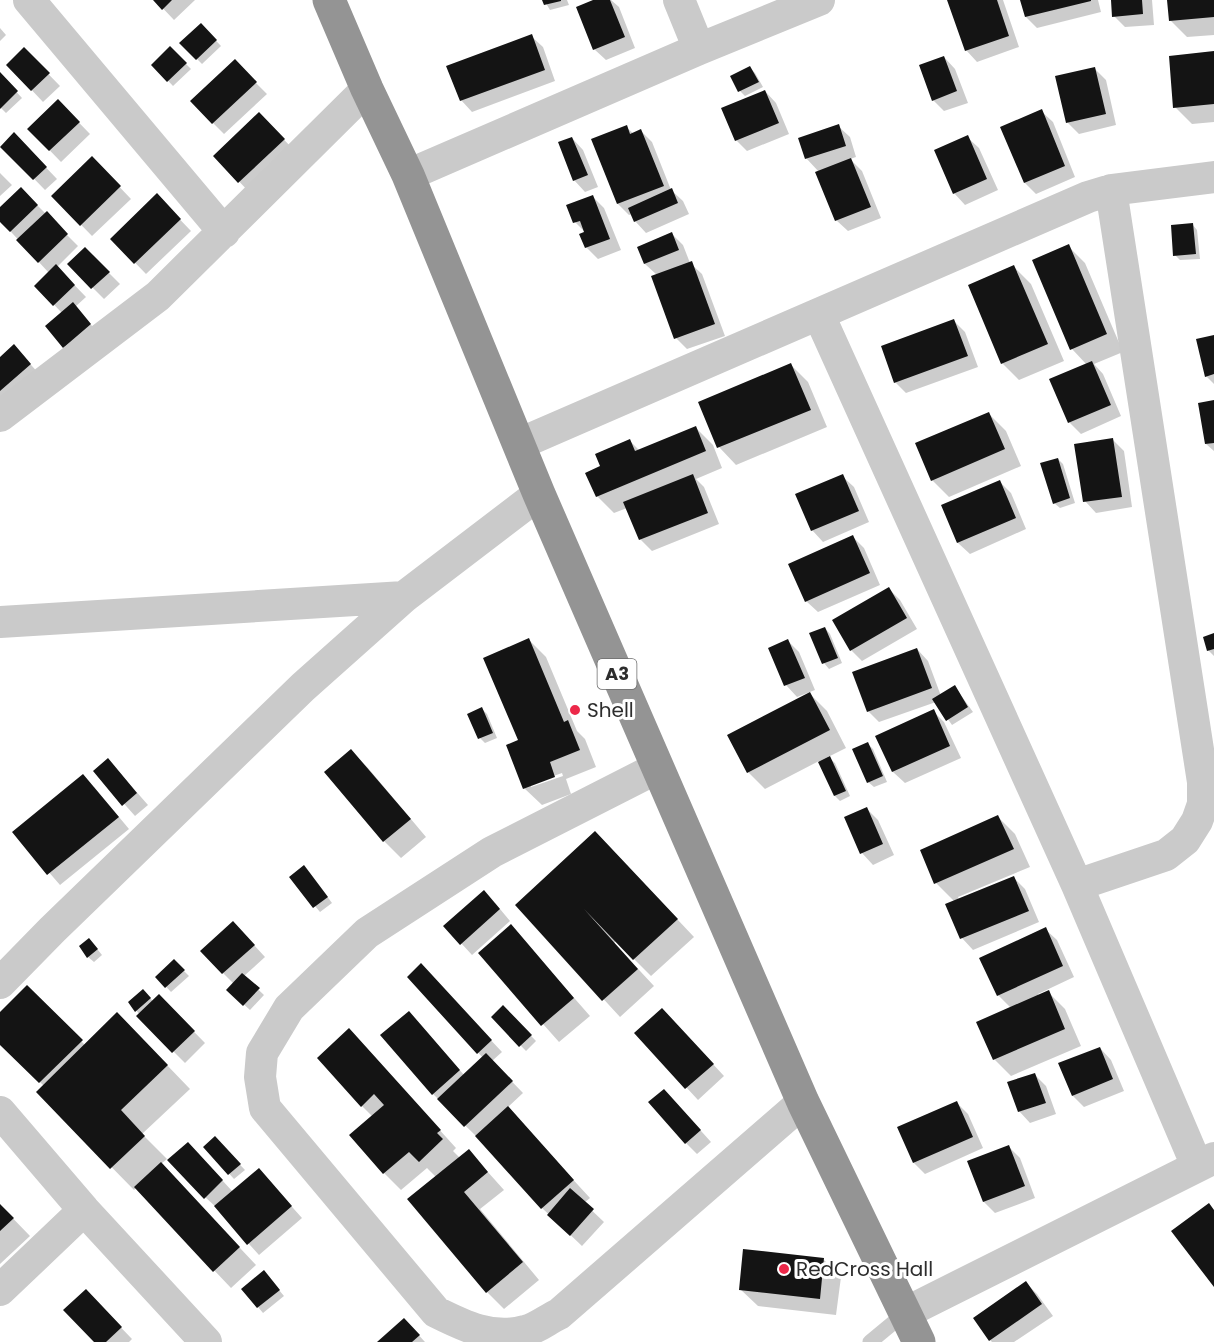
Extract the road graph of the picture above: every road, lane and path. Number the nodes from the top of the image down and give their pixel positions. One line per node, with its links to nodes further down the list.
1 (29, 0): 10 (street)
2 (329, 0): 6 (highway, A3)
3 (678, 0): 5 (street)
4 (819, 0): 5 (street)
5 (699, 49): 7 (street)
6 (367, 89): 7 (highway, A3); 10 (street)
7 (408, 176): 13 (highway, A3)
8 (1214, 177): 9 (street)
9 (1111, 189): 11 (street); 18 (street)
10 (224, 232): 12 (street)
11 (819, 315): 13 (street); 18 (street)
12 (0, 416)
13 (519, 444): 14 (highway, A3)
14 (539, 494): 15 (street); 17 (highway, A3)
15 (404, 597): 16 (street); 19 (street)
16 (0, 622)
17 (657, 768): 20 (highway, A3); 20 (street)
18 (1077, 885): 22 (street)
19 (0, 983)
20 (803, 1102): 25 (highway, A3)
21 (0, 1112): 23 (street)
22 (1205, 1162): 25 (street)
23 (84, 1210): 24 (street); 26 (street)
24 (0, 1290)
25 (905, 1313): 27 (lane); 28 (highway, A3)
26 (206, 1342)
27 (870, 1342)
28 (920, 1342)

